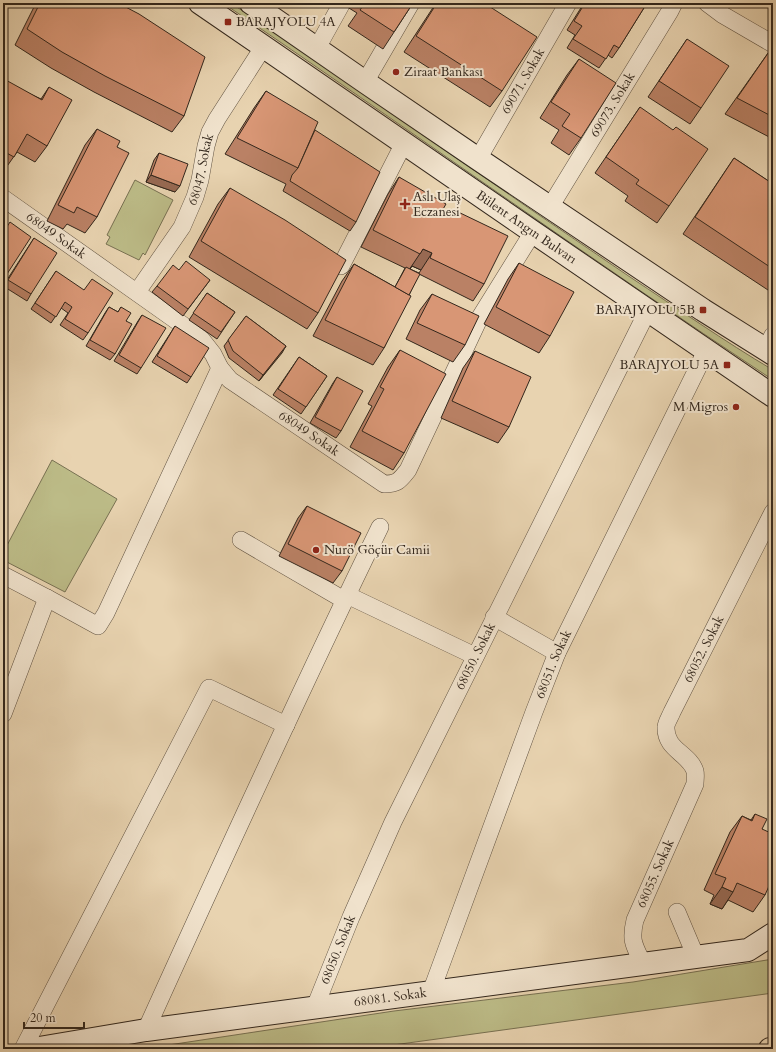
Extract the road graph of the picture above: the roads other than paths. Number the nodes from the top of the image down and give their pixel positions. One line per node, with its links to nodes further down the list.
1 (200, 3): 10 (main road, Bülent Angın Bulvarı)
2 (251, 3): 11 (main road)
3 (342, 3): 11 (street)
4 (410, 3): 12 (street)
5 (568, 3): 14 (street, 69071. Sokak)
6 (674, 3): 16 (street, 69073. Sokak)
7 (707, 3): 8 (street)
8 (726, 9): 9 (street)
9 (773, 44)
10 (264, 46): 13 (main road, Bülent Angın Bulvarı); 19 (street, 68047. Sokak)
11 (317, 48): 12 (main road)
12 (365, 82): 14 (main road)
13 (404, 143): 17 (main road, Bülent Angın Bulvarı); 18 (street)
14 (478, 159): 16 (main road)
15 (3, 198): 19 (street, 68049 Sokak)
16 (550, 207): 21 (main road)
17 (533, 232): 20 (main road, Bülent Angın Bulvarı); 23 (street, 68049 Sokak)
18 (341, 266)
19 (137, 292): 23 (street, 68049 Sokak)
20 (648, 310): 22 (main road, Bülent Angın Bulvarı); 31 (street, 68050. Sokak)
21 (770, 346)
22 (706, 351): 24 (main road, Bülent Angın Bulvarı); 32 (street, 68051. Sokak)
23 (220, 368): 29 (street)
24 (773, 396)
25 (773, 512): 36 (street, 68052. Sokak)
26 (380, 527): 30 (street)
27 (241, 540): 30 (street)
28 (3, 575): 29 (street)
29 (47, 598): 34 (street)
30 (345, 598): 33 (street); 35 (street)
31 (494, 617): 32 (street); 33 (street, 68050. Sokak)
32 (557, 653): 41 (street, 68051. Sokak)
33 (475, 656): 42 (street, 68050. Sokak)
34 (3, 714)
35 (286, 725): 43 (street); 45 (street)
36 (695, 784): 40 (street, 68055. Sokak)
37 (677, 912): 39 (street)
38 (773, 934): 39 (main road, 68081. Sokak)
39 (696, 957): 40 (main road, 68081. Sokak)
40 (642, 964): 41 (main road, 68081. Sokak)
41 (432, 992): 42 (main road, 68081. Sokak)
42 (315, 1007): 43 (main road, 68081. Sokak)
43 (146, 1030): 46 (main road, 68081. Sokak)
44 (773, 1048): 47 (highway)
45 (23, 1049)
46 (33, 1049)
47 (770, 1049)

